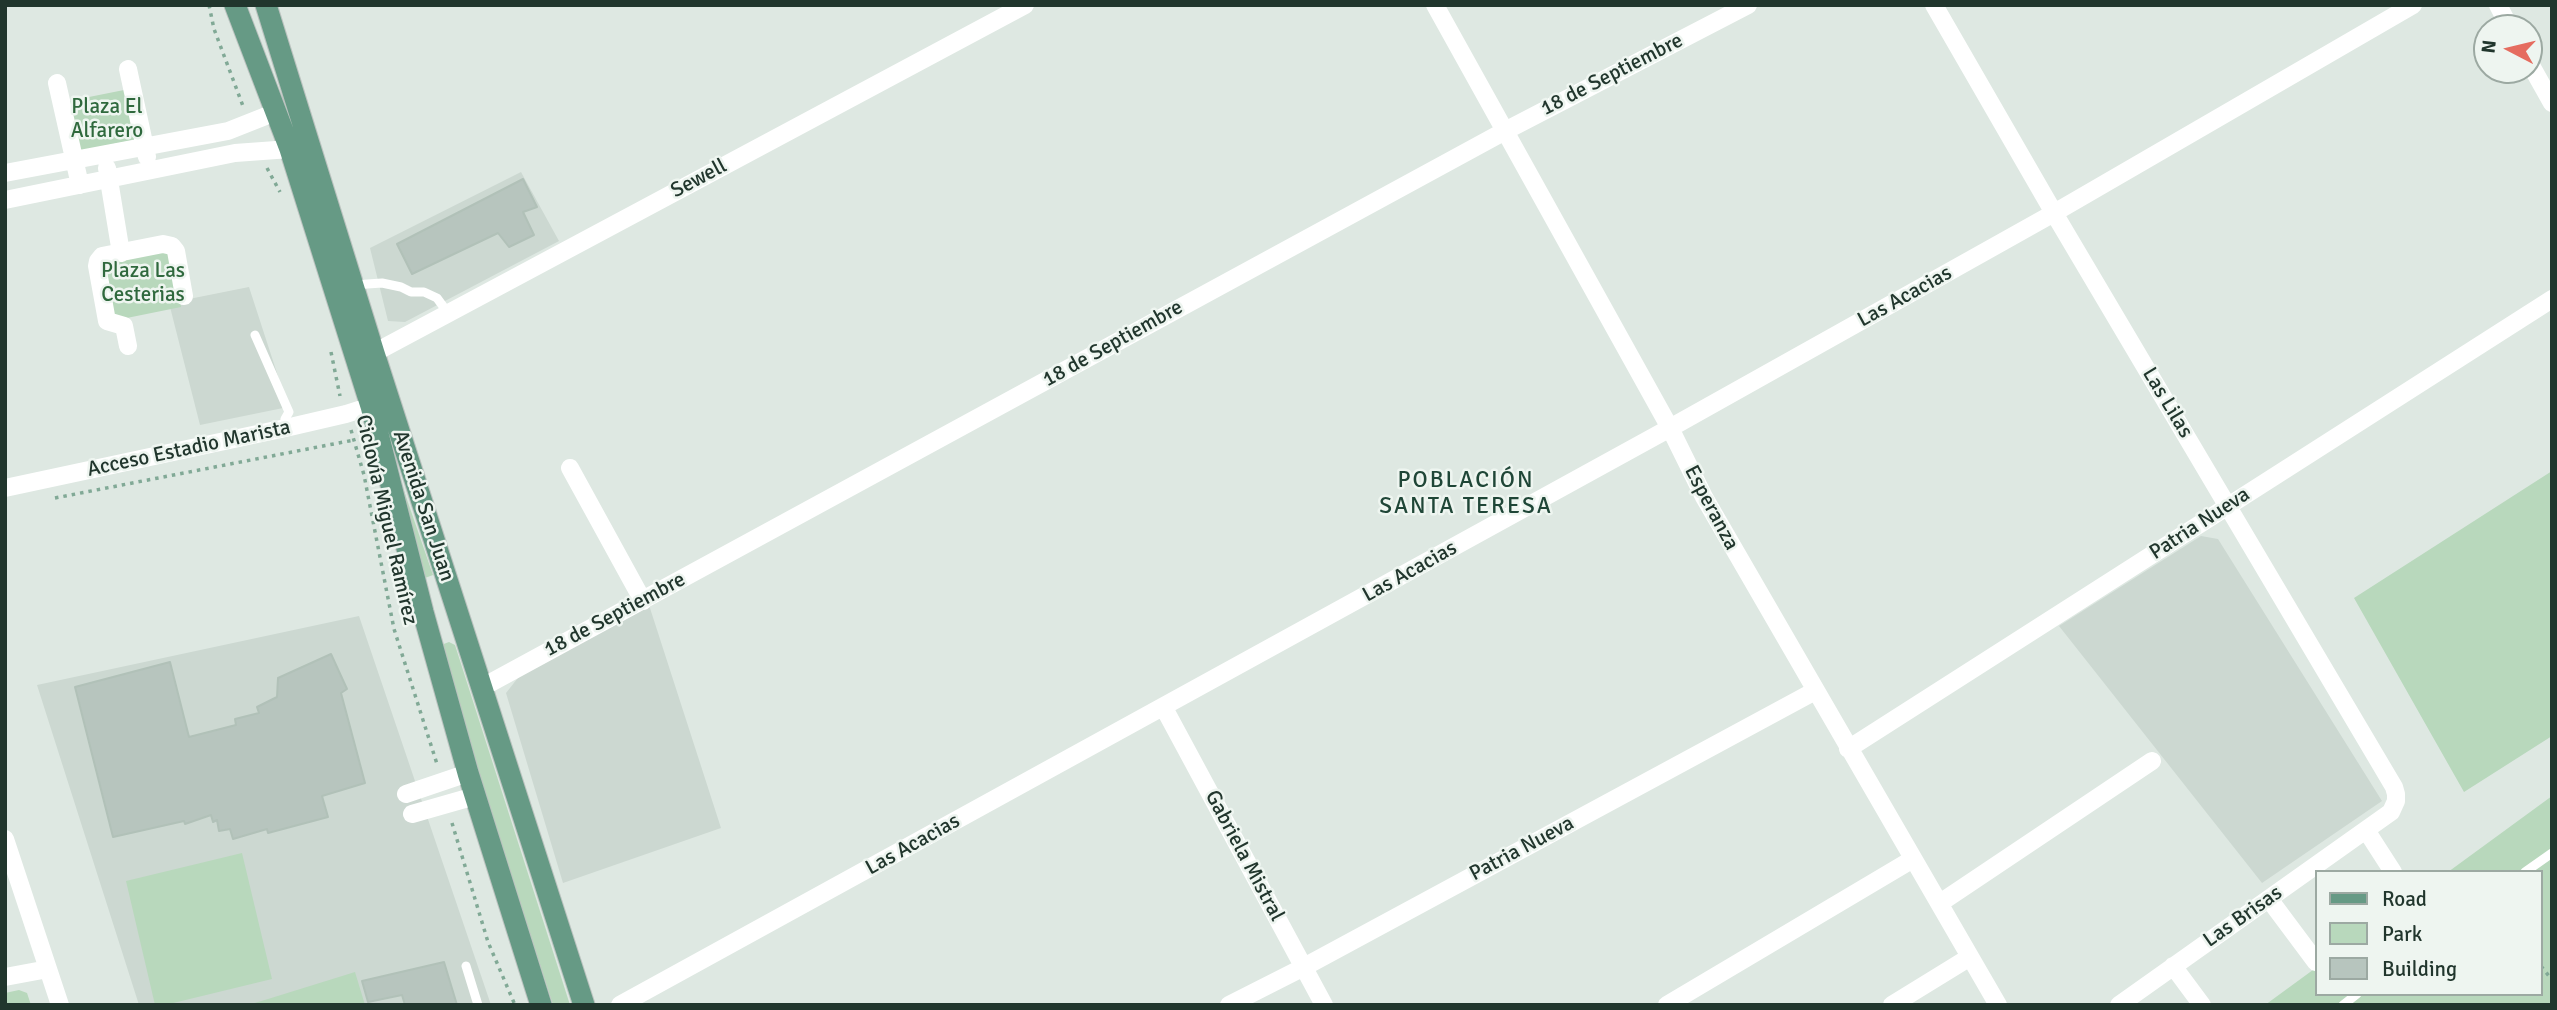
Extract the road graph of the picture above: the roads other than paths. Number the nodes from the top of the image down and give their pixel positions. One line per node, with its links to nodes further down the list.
1 (235, 5): 10 (main road, Avenida San Juan)
2 (266, 5): 23 (main road, Avenida San Juan)
3 (1025, 5): 26 (street, Sewell)
4 (1435, 5): 11 (street, Esperanza)
5 (1748, 5): 11 (street, 18 de Septiembre)
6 (1934, 5): 21 (street, Las Lilas)
7 (2413, 5): 21 (street, Las Acacias)
8 (128, 69): 12 (street)
9 (57, 83): 15 (street)
10 (276, 112): 12 (street); 13 (main road, Avenida San Juan)
11 (1505, 131): 32 (street, Esperanza); 36 (street, 18 de Septiembre)
12 (145, 146): 14 (street); 16 (street)
13 (289, 149): 16 (street); 30 (main road, Avenida San Juan)
14 (103, 154): 15 (street); 18 (street)
15 (75, 160): 17 (street); 19 (street)
16 (151, 170): 18 (street)
17 (5, 173)
18 (109, 179): 19 (street); 22 (street)
19 (80, 185): 20 (street)
20 (5, 200)
21 (2054, 213): 32 (street, Las Acacias); 35 (street, Las Lilas)
22 (121, 253): 24 (street); 28 (street)
23 (353, 285): 26 (lane); 29 (main road, Avenida San Juan)
24 (184, 296)
25 (2552, 299): 35 (street, Patria Nueva)
26 (448, 313): 29 (street, Sewell)
27 (255, 335): 31 (lane)
28 (128, 346)
29 (374, 353): 37 (main road, Avenida San Juan)
30 (371, 406): 31 (street, Acceso Estadio Marista); 38 (main road, Avenida San Juan)
31 (290, 427): 34 (street, Acceso Estadio Marista)
32 (1670, 428): 40 (street, Esperanza); 41 (street, Las Acacias)
33 (570, 468): 36 (street)
34 (5, 488)
35 (2228, 506): 42 (street, Patria Nueva); 47 (street, Las Lilas)
36 (643, 601): 39 (street, 18 de Septiembre)
37 (455, 605): 38 (main road); 39 (main road, Avenida San Juan)
38 (423, 612): 44 (main road, Avenida San Juan)
39 (481, 688): 67 (main road, Avenida San Juan)
40 (1815, 691): 42 (street, Esperanza); 61 (street, Patria Nueva)
41 (1164, 708): 61 (street, Gabriela Mistral); 68 (street, Las Acacias)
42 (1848, 749): 52 (street, Esperanza)
43 (2152, 761): 56 (street)
44 (468, 773): 45 (street); 46 (main road, Avenida San Juan)
45 (406, 794)
46 (475, 796): 48 (street); 66 (main road, Avenida San Juan)
47 (2396, 801): 49 (street, Las Brisas)
48 (412, 814)
49 (2366, 830): 53 (street); 55 (street, Las Brisas)
50 (5, 839): 62 (street)
51 (2552, 853): 54 (lane)
52 (1913, 859): 56 (street, Esperanza); 71 (street)
53 (2392, 870)
54 (2528, 870)
55 (2269, 898): 58 (street); 60 (street, Las Brisas)
56 (1940, 903): 57 (street, Esperanza)
57 (1970, 957): 72 (street); 73 (street, Esperanza)
58 (2316, 962)
59 (466, 966): 65 (lane)
60 (2174, 966): 74 (street, Las Brisas); 75 (street)
61 (1304, 967): 69 (street, Patria Nueva); 70 (street, Gabriela Mistral)
62 (48, 969): 63 (street); 64 (street)
63 (5, 976)
64 (60, 1005)
65 (478, 1005)
66 (541, 1005)
67 (584, 1005)
68 (620, 1005)
69 (1228, 1005)
70 (1324, 1005)
71 (1667, 1005)
72 (1892, 1005)
73 (1998, 1005)
74 (2119, 1005)
75 (2202, 1005)

